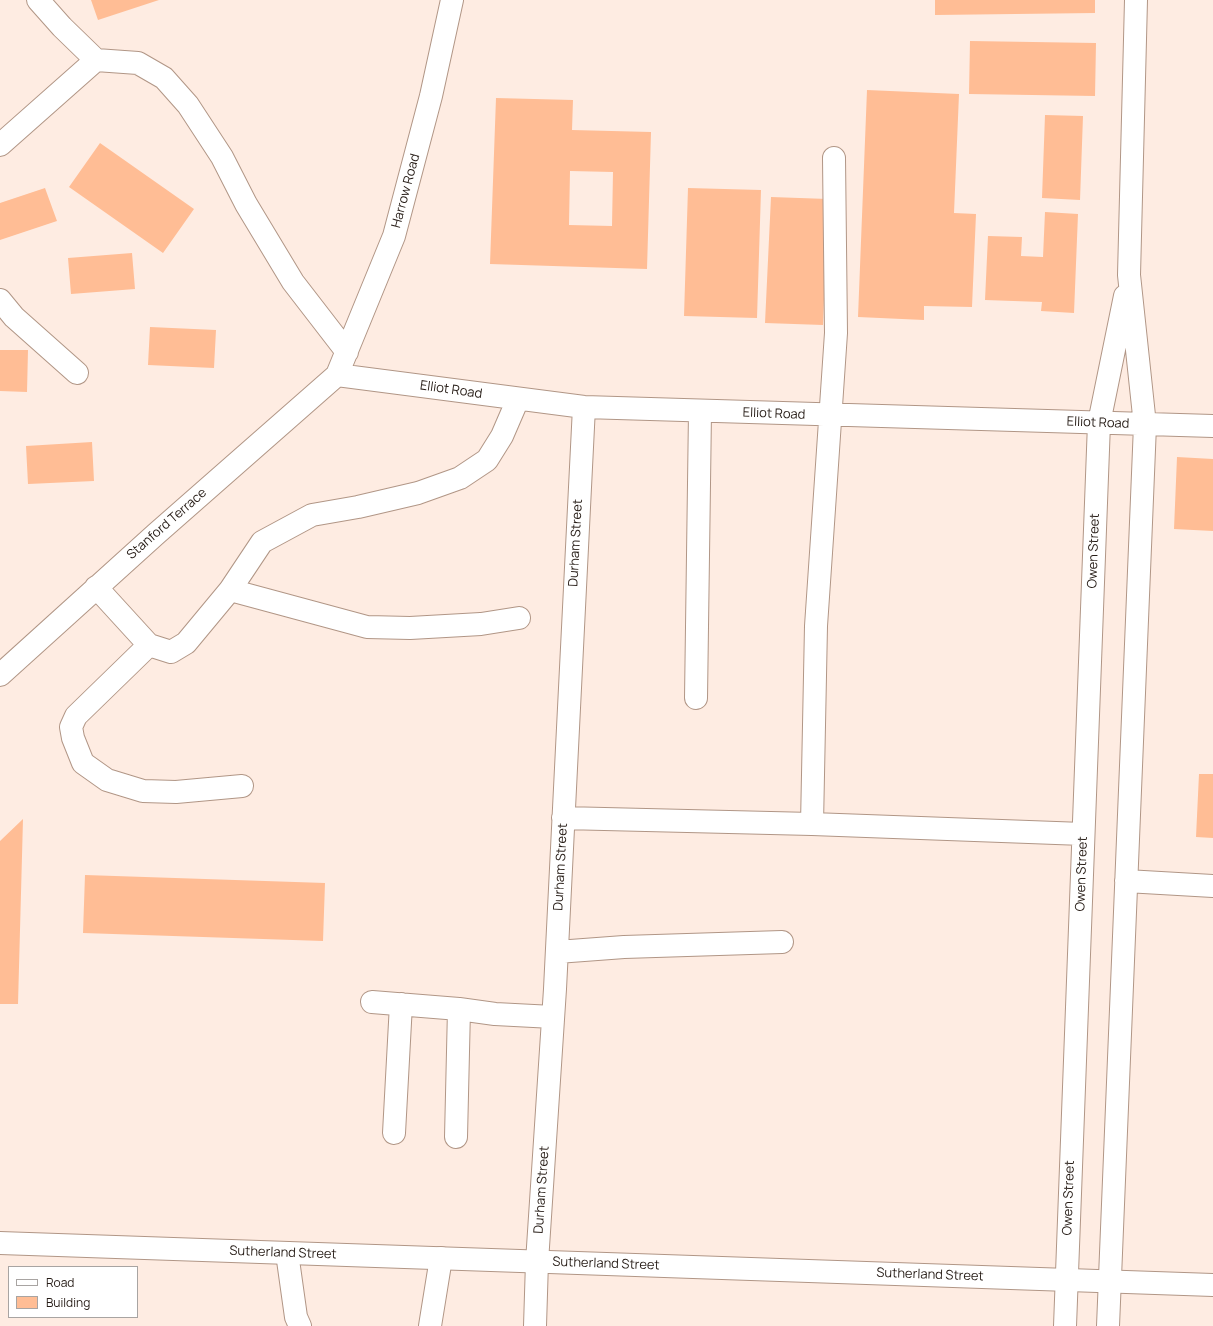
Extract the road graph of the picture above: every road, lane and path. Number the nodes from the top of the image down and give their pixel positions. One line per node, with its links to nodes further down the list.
1 (38, 0): 4 (street)
2 (452, 0): 9 (street, Harrow Road)
3 (1136, 0): 7 (street)
4 (96, 60): 5 (street); 9 (street)
5 (0, 145)
6 (834, 158): 15 (street)
7 (1129, 275): 16 (street, Owen Street); 17 (street)
8 (0, 300): 10 (street)
9 (347, 352): 11 (street, Harrow Road)
10 (77, 373)
11 (337, 375): 12 (street, Elliot Road); 19 (street, Stanford Terrace)
12 (518, 399): 13 (street, Elliot Road); 20 (street)
13 (584, 407): 14 (street, Elliot Road); 26 (street, Durham Street)
14 (700, 412): 15 (street, Elliot Road); 24 (street)
15 (830, 416): 16 (street, Elliot Road); 27 (street)
16 (1099, 423): 17 (street, Elliot Road); 28 (street, Owen Street)
17 (1146, 425): 18 (street, Elliot Road); 29 (street)
18 (1213, 426)
19 (96, 587): 22 (street); 23 (street, Stanford Terrace)
20 (230, 590): 21 (street); 22 (street)
21 (519, 618)
22 (150, 645): 25 (street)
23 (0, 675)
24 (696, 698)
25 (242, 786)
26 (563, 818): 27 (street); 32 (street, Durham Street)
27 (812, 824): 28 (street)
28 (1083, 834): 43 (street, Owen Street)
29 (1126, 880): 30 (street); 44 (street)
30 (1213, 886)
31 (782, 942): 32 (street)
32 (557, 952): 36 (street, Durham Street)
33 (372, 1002): 34 (street)
34 (401, 1004): 35 (street); 37 (street)
35 (459, 1009): 36 (street); 38 (street)
36 (553, 1017): 42 (street, Durham Street)
37 (394, 1133)
38 (456, 1137)
39 (0, 1243): 40 (street, Sutherland Street)
40 (287, 1253): 41 (street, Sutherland Street); 46 (street)
41 (441, 1258): 42 (street, Sutherland Street); 47 (street)
42 (537, 1262): 43 (street, Sutherland Street); 48 (street, Durham Street)
43 (1066, 1280): 44 (street, Sutherland Street); 49 (street, Owen Street)
44 (1109, 1282): 45 (street, Sutherland Street); 50 (street)
45 (1213, 1285)
46 (300, 1326)
47 (430, 1326)
48 (535, 1326)
49 (1065, 1326)
50 (1108, 1326)

